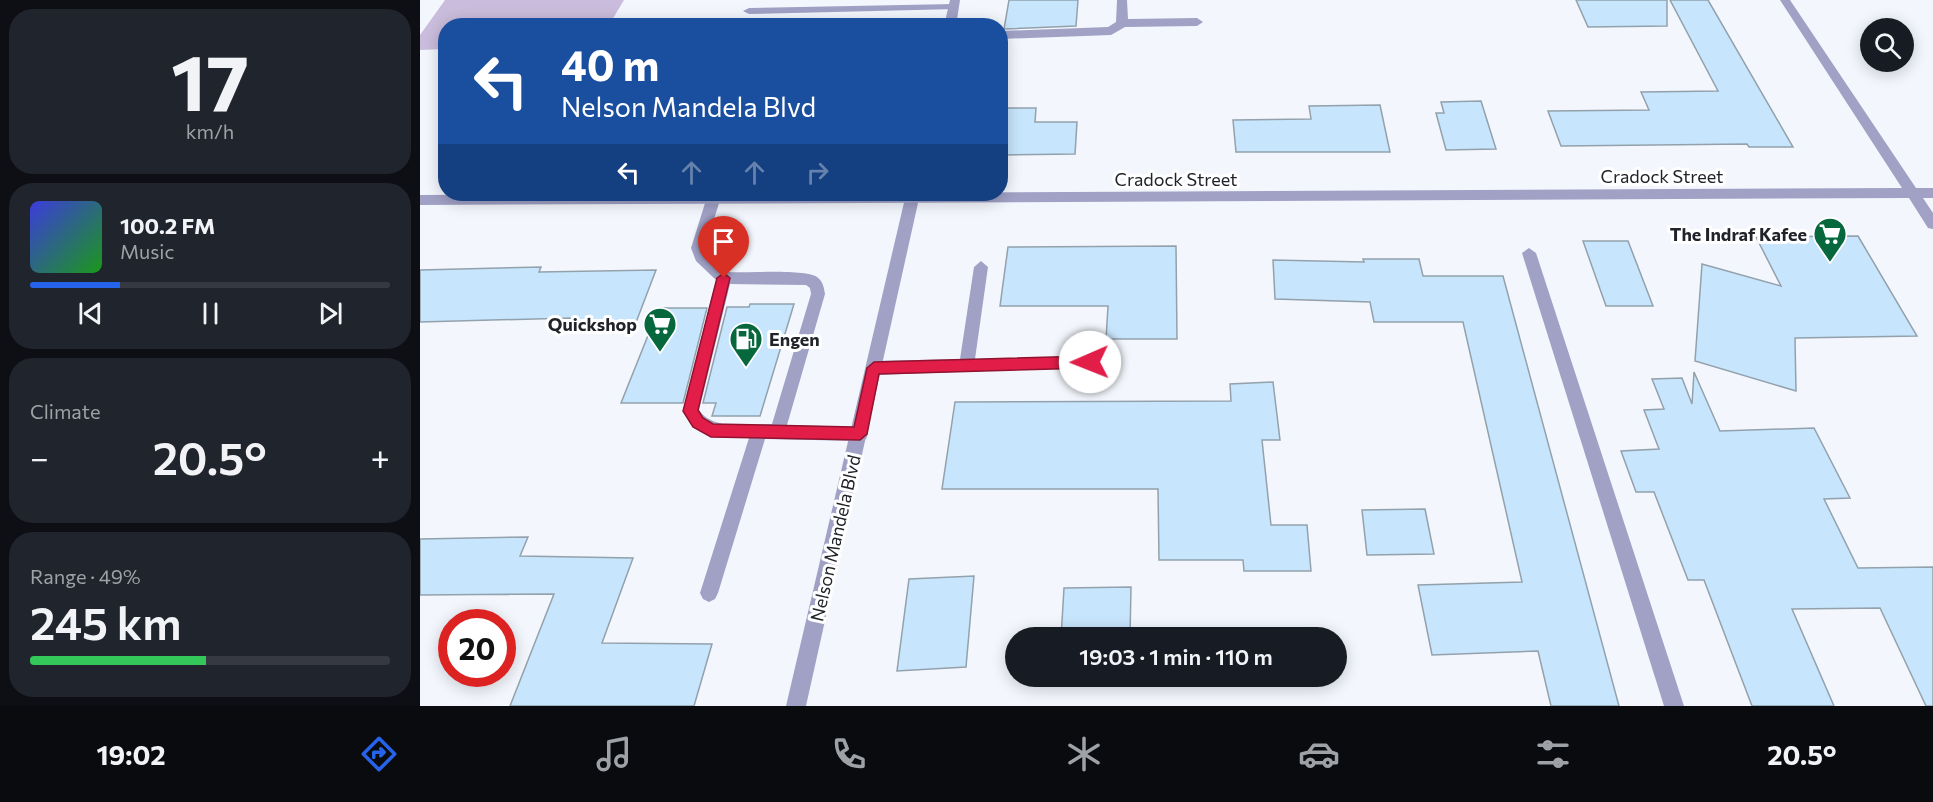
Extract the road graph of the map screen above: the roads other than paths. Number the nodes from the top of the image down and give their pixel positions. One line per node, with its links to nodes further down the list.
1 (1122, 0): 6 (street)
2 (1785, 0): 8 (street)
3 (954, 4): 4 (street)
4 (749, 11)
5 (1197, 22): 6 (street)
6 (1122, 23): 7 (street)
7 (1008, 35)
8 (1912, 193): 9 (street, Cradock Street); 10 (street, Cradock Street); 15 (street)
9 (1933, 193)
10 (1008, 196)
11 (420, 200): 12 (street, Cradock Street)
12 (438, 200)
13 (712, 201): 18 (street)
14 (911, 201): 21 (street, Nelson Mandela Blvd)
15 (1933, 224)
16 (1529, 253): 27 (street)
17 (981, 267): 20 (street)
18 (724, 278): 22 (street); 23 (street)
19 (1090, 362): 20 (street)
20 (967, 364): 21 (street)
21 (874, 368): 24 (street, Nelson Mandela Blvd)
22 (759, 432): 23 (street); 25 (street)
23 (777, 433): 24 (street)
24 (860, 434): 26 (street, Nelson Mandela Blvd)
25 (709, 593)
26 (796, 706)
27 (1674, 706)

